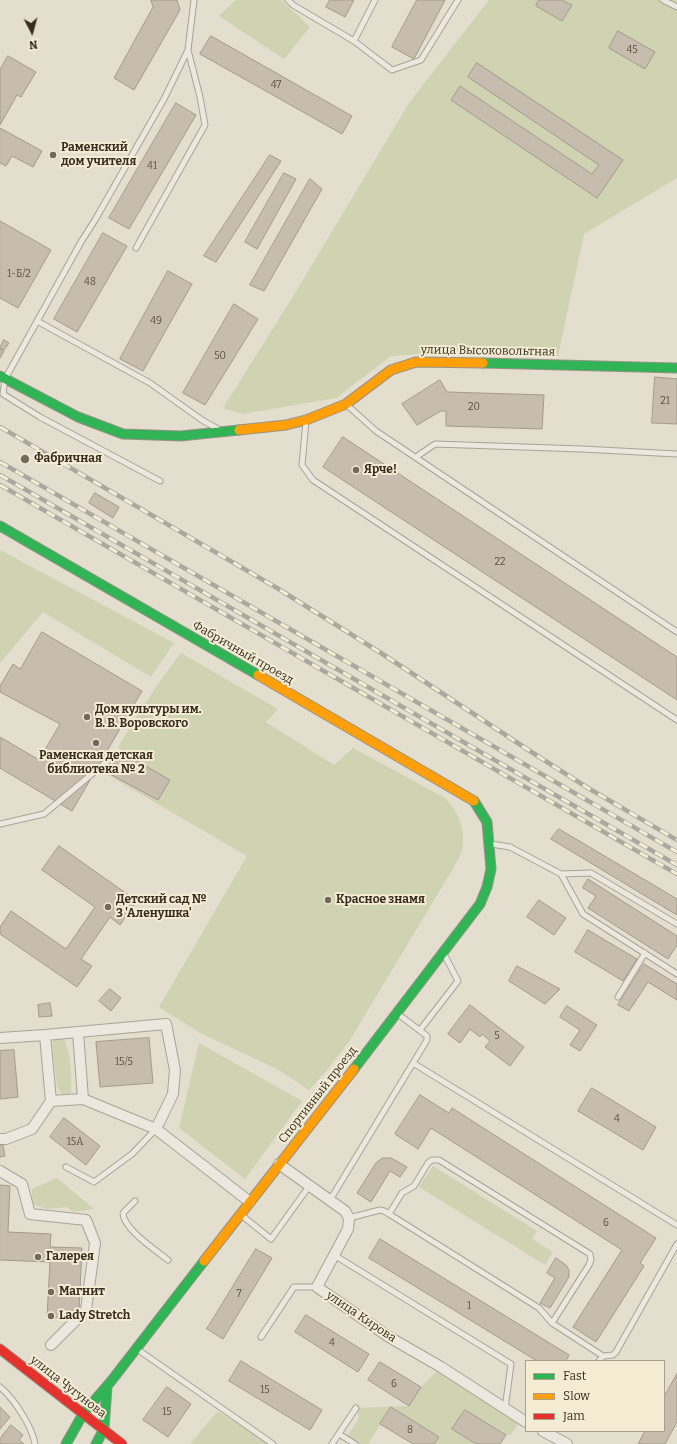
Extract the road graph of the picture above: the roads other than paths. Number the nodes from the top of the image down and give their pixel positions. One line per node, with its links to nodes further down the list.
1 (194, 0): 8 (lane)
2 (288, 0): 7 (lane)
3 (375, 0): 7 (lane)
4 (458, 0): 7 (lane)
5 (663, 0): 6 (lane)
6 (677, 7)
7 (354, 41)
8 (188, 50): 9 (lane); 10 (lane)
9 (136, 248)
10 (37, 321): 12 (lane); 15 (lane)
11 (677, 368): 13 (main road, улица Высоковольтная)
12 (2, 377): 15 (main road, улица Высоковольтная); 18 (lane)
13 (346, 404): 14 (main road, улица Высоковольтная); 17 (lane)
14 (306, 420): 15 (main road, улица Высоковольтная); 21 (lane)
15 (225, 432)
16 (677, 454): 17 (lane)
17 (416, 457): 20 (lane)
18 (160, 481)
19 (0, 526): 23 (main road, Фабричный проезд)
20 (677, 632)
21 (677, 720)
22 (111, 758): 24 (lane)
23 (474, 801): 25 (main road, Спортивный проезд)
24 (0, 824)
25 (490, 844): 26 (lane); 28 (main road, Спортивный проезд)
26 (561, 874): 27 (lane); 29 (lane)
27 (677, 924)
28 (443, 952): 32 (main road, Спортивный проезд); 33 (lane)
29 (645, 953): 30 (lane); 31 (lane)
30 (677, 974)
31 (618, 997)
32 (398, 1013): 33 (lane); 42 (main road, Спортивный проезд)
33 (420, 1030): 37 (lane)
34 (78, 1032): 35 (street); 38 (street); 40 (street)
35 (45, 1035): 36 (street); 39 (street)
36 (0, 1038)
37 (413, 1063): 46 (lane); 52 (lane)
38 (83, 1099): 39 (street); 40 (street)
39 (51, 1101): 41 (street)
40 (156, 1129): 43 (lane); 48 (street)
41 (0, 1139)
42 (279, 1164): 45 (street); 48 (main road, Спортивный проезд)
43 (66, 1167)
44 (0, 1171): 59 (street)
45 (310, 1186): 46 (street); 49 (lane)
46 (330, 1200): 51 (street)
47 (135, 1201): 55 (lane)
48 (250, 1202): 49 (main road, Спортивный проезд)
49 (240, 1214): 61 (main road, Спортивный проезд)
50 (389, 1214): 51 (lane); 57 (lane); 57 (lane)
51 (349, 1218): 54 (street, улица Кирова)
52 (677, 1225)
53 (677, 1244): 62 (lane)
54 (334, 1255): 56 (street, улица Кирова); 67 (lane)
55 (168, 1260)
56 (317, 1287): 58 (lane); 67 (street, улица Кирова)
57 (552, 1324): 62 (lane)
58 (260, 1337)
59 (51, 1345)
60 (0, 1349): 68 (main road, улица Чугунова)
61 (136, 1349): 65 (main road, Спортивный проезд); 77 (lane)
62 (603, 1356): 63 (lane)
63 (600, 1360)
64 (0, 1387): 73 (lane)
65 (107, 1387): 68 (main road, Спортивный проезд); 70 (main road)
66 (356, 1408): 71 (lane)
67 (505, 1409): 69 (street, улица Кирова)
68 (83, 1414): 70 (main road, улица Чугунова); 74 (main road, Спортивный проезд)
69 (525, 1421)
70 (104, 1429): 75 (main road); 76 (main road, улица Чугунова)
71 (339, 1434): 78 (lane); 79 (lane)
72 (556, 1434): 80 (street)
73 (35, 1444)
74 (66, 1444)
75 (96, 1444)
76 (122, 1444)
77 (273, 1444)
78 (332, 1444)
79 (355, 1444)
80 (567, 1444)

